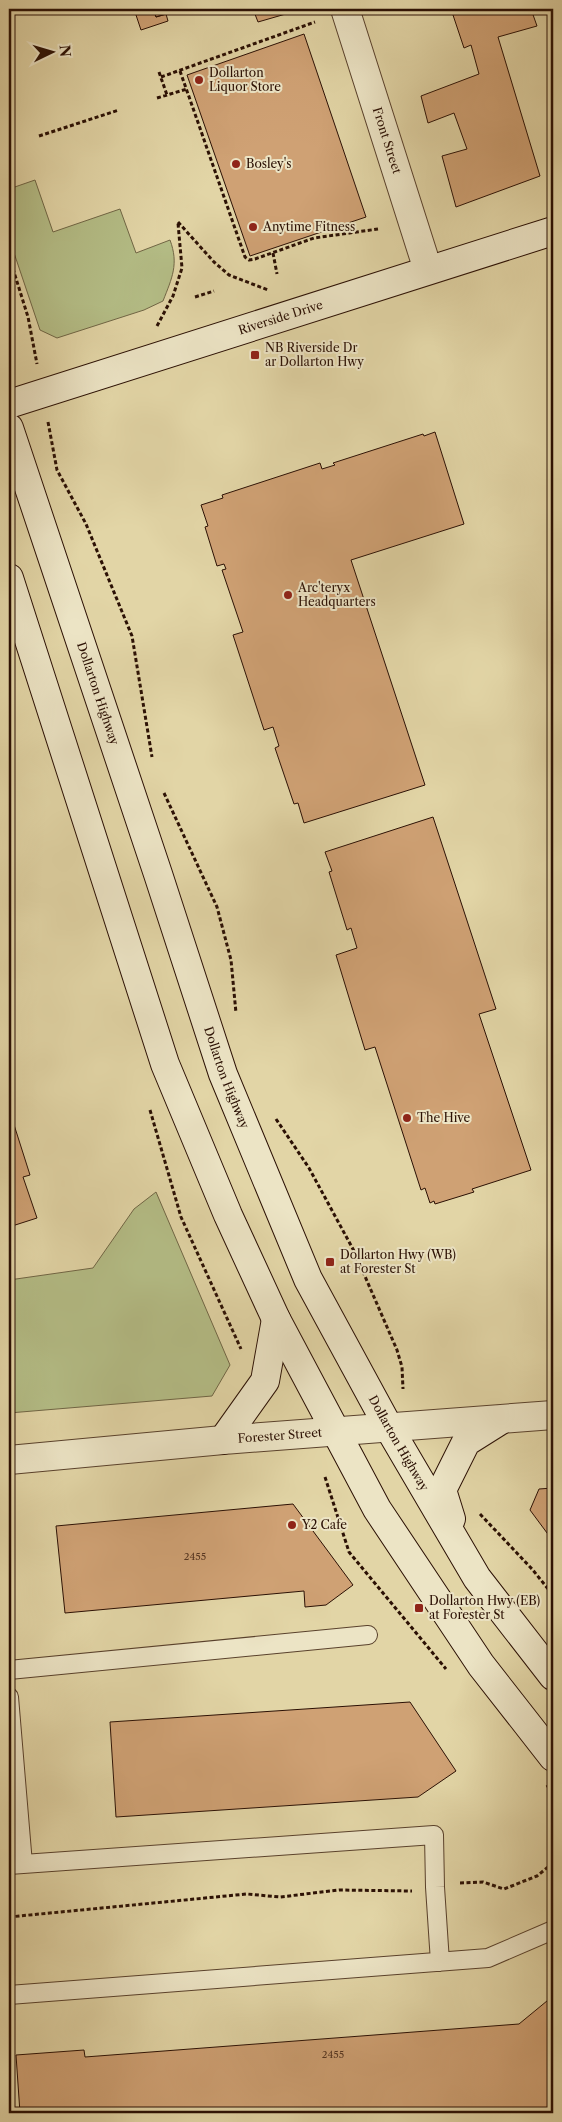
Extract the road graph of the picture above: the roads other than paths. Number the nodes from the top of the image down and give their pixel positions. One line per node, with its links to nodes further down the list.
1 (345, 9): 3 (street, Front Street)
2 (553, 231): 3 (street, Riverside Drive)
3 (428, 270): 4 (street, Riverside Drive)
4 (9, 404)
5 (9, 428): 10 (street, Dollarton Highway)
6 (9, 578): 7 (street)
7 (276, 1318): 11 (street); 12 (street)
8 (553, 1415): 9 (street, Forester Street)
9 (501, 1420): 10 (street, Forester Street); 14 (street)
10 (389, 1428): 11 (street, Forester Street); 14 (street, Dollarton Highway)
11 (337, 1431): 12 (street, Forester Street); 19 (street)
12 (223, 1440): 13 (street, Forester Street)
13 (9, 1460)
14 (462, 1552): 17 (street, Dollarton Highway)
15 (368, 1634): 16 (lane)
16 (9, 1670)
17 (553, 1676)
18 (9, 1697): 20 (lane)
19 (553, 1757)
20 (16, 1864): 22 (lane)
21 (553, 1930): 22 (lane)
22 (440, 1962): 23 (lane)
23 (9, 1995)

